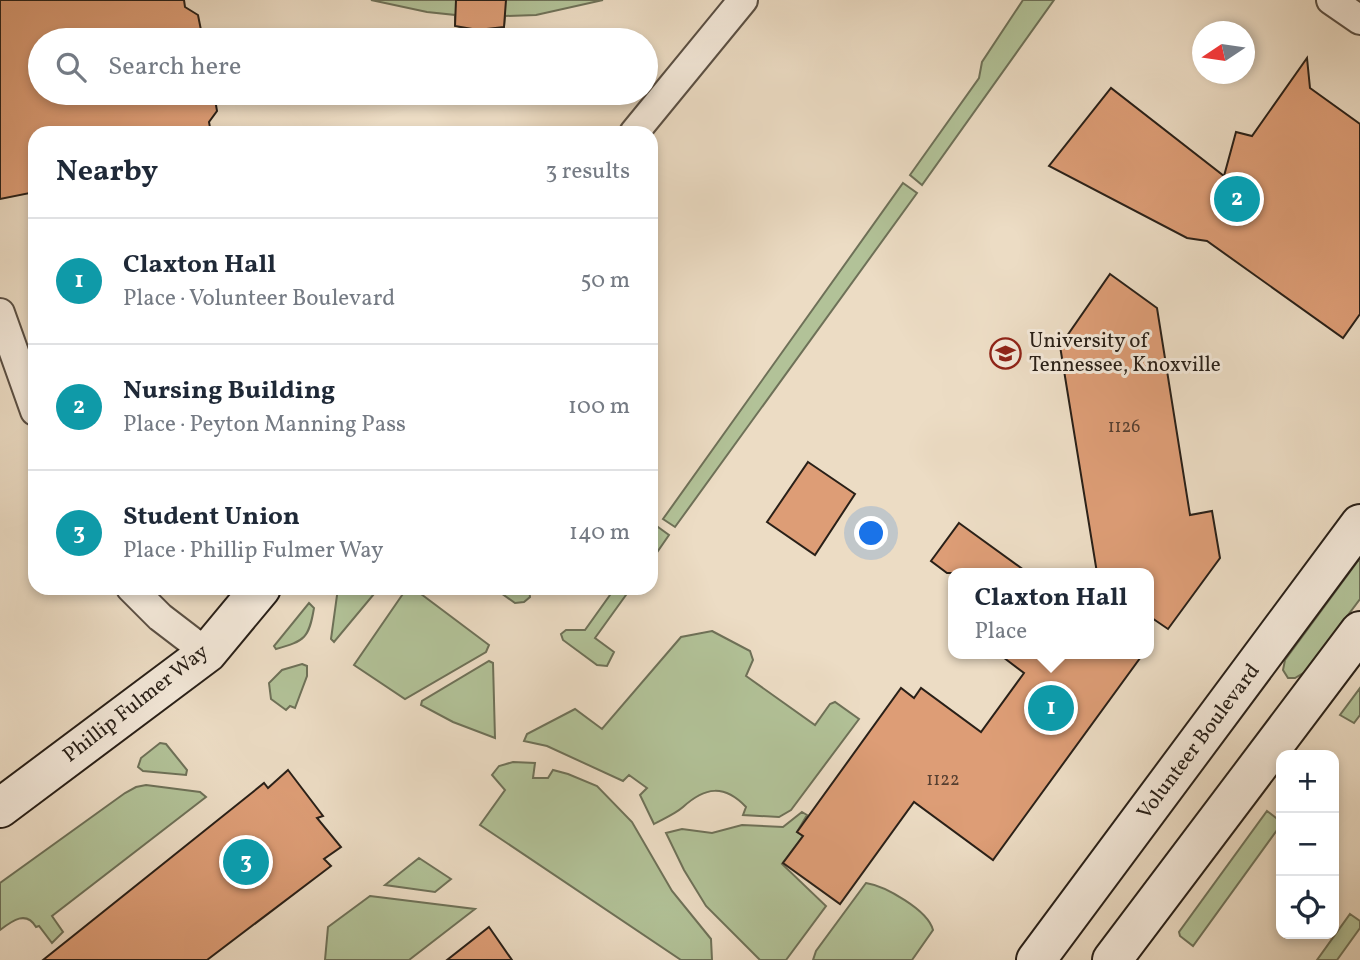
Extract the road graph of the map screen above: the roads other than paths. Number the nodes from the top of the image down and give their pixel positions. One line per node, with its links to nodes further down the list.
1 (743, 0): 4 (street)
2 (1331, 0): 3 (street)
3 (1360, 20)
4 (658, 104)
5 (657, 105): 6 (street)
6 (640, 126)
7 (0, 313): 8 (street)
8 (28, 391)
9 (1360, 524): 14 (street, Volunteer Boulevard)
10 (138, 595): 13 (street)
11 (255, 595): 13 (street, Phillip Fulmer Way)
12 (1360, 631): 15 (street)
13 (207, 653): 16 (street, Phillip Fulmer Way)
14 (1250, 674): 15 (street); 17 (street, Volunteer Boulevard)
15 (1298, 712): 18 (street)
16 (0, 808)
17 (1088, 890): 18 (street); 19 (street, Volunteer Boulevard)
18 (1136, 928): 20 (street)
19 (1036, 960)
20 (1112, 960)

